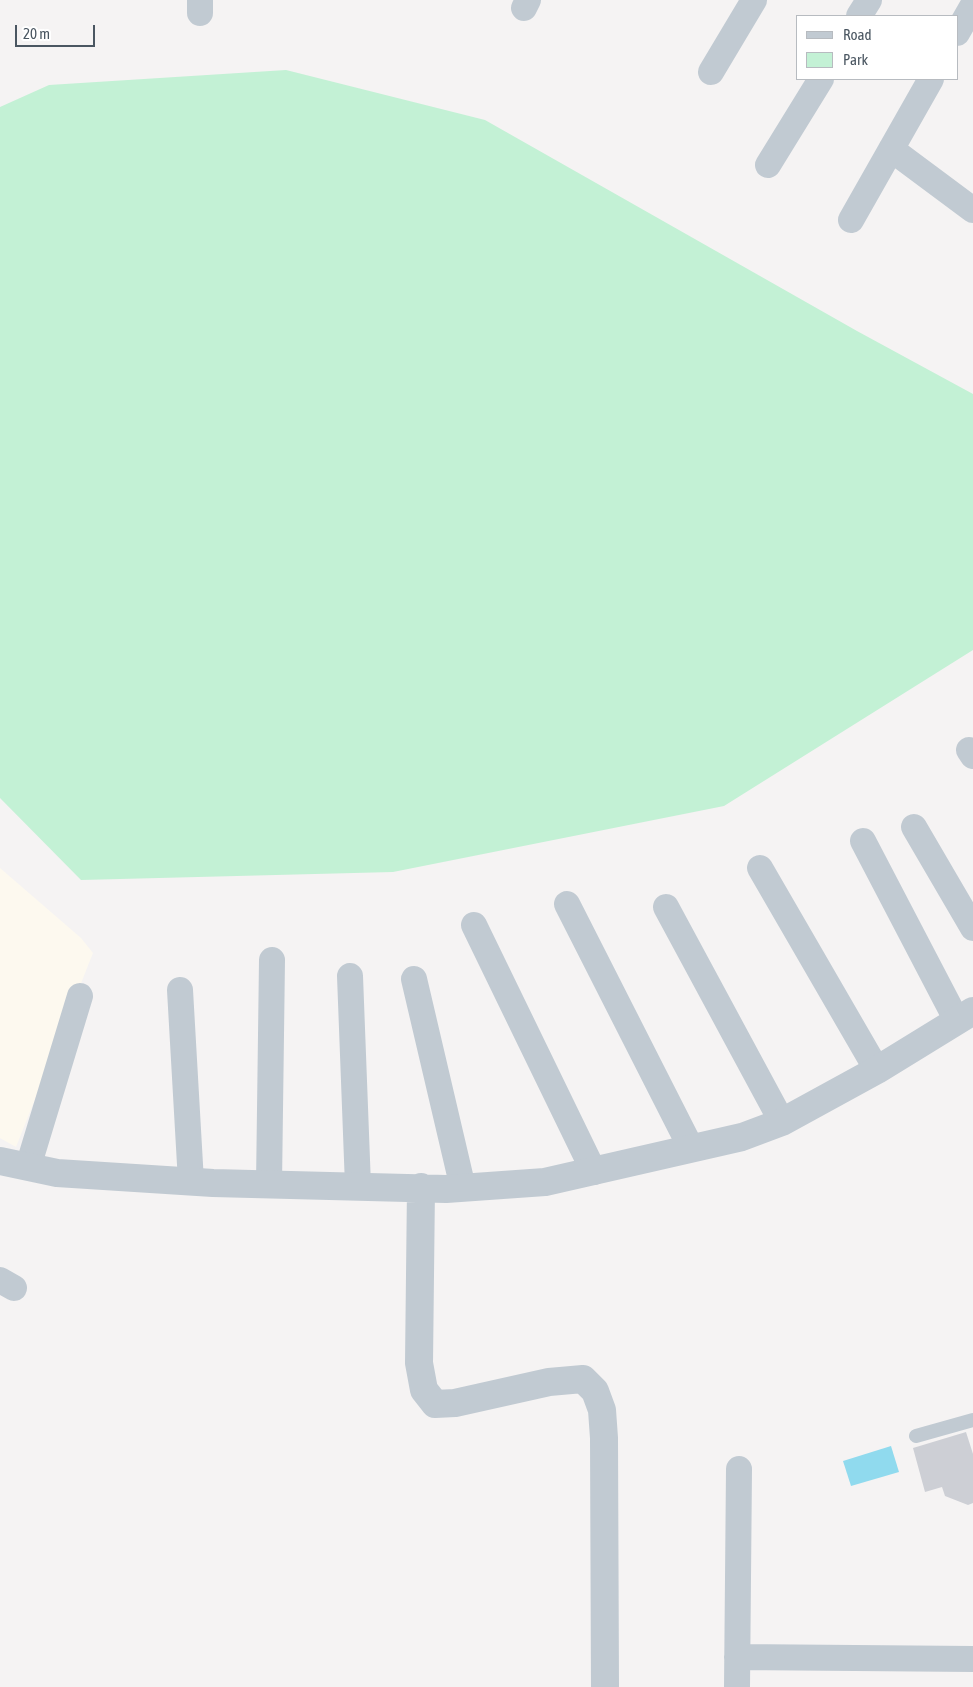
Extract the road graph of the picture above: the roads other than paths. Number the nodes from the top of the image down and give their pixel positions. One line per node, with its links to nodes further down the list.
1 (754, 0): 6 (street)
2 (869, 0): 4 (street)
3 (973, 5): 5 (street)
4 (860, 15)
5 (958, 31)
6 (711, 72)
7 (820, 80): 10 (street)
8 (930, 80): 9 (street)
9 (891, 149): 11 (street); 12 (street)
10 (768, 165)
11 (973, 210)
12 (851, 220)
13 (914, 827): 19 (street)
14 (863, 841): 25 (street)
15 (760, 868): 26 (street)
16 (567, 904): 28 (street)
17 (666, 907): 27 (street)
18 (474, 925): 31 (street)
19 (973, 928)
20 (272, 960): 33 (street)
21 (350, 976): 34 (street)
22 (414, 979): 36 (street)
23 (180, 990): 32 (street)
24 (80, 996): 30 (street)
25 (965, 1016): 26 (street)
26 (877, 1070): 27 (street)
27 (782, 1122): 28 (street)
28 (691, 1148): 31 (street)
29 (0, 1162): 30 (street)
30 (28, 1167): 32 (street)
31 (594, 1172): 36 (street)
32 (191, 1182): 33 (street)
33 (269, 1184): 34 (street)
34 (358, 1186): 35 (street)
35 (421, 1188): 36 (street); 42 (street)
36 (463, 1188)
37 (973, 1420): 38 (lane)
38 (916, 1436)
39 (739, 1469): 40 (street)
40 (737, 1657): 41 (street); 43 (street)
41 (973, 1658)
42 (604, 1687)
43 (738, 1687)

